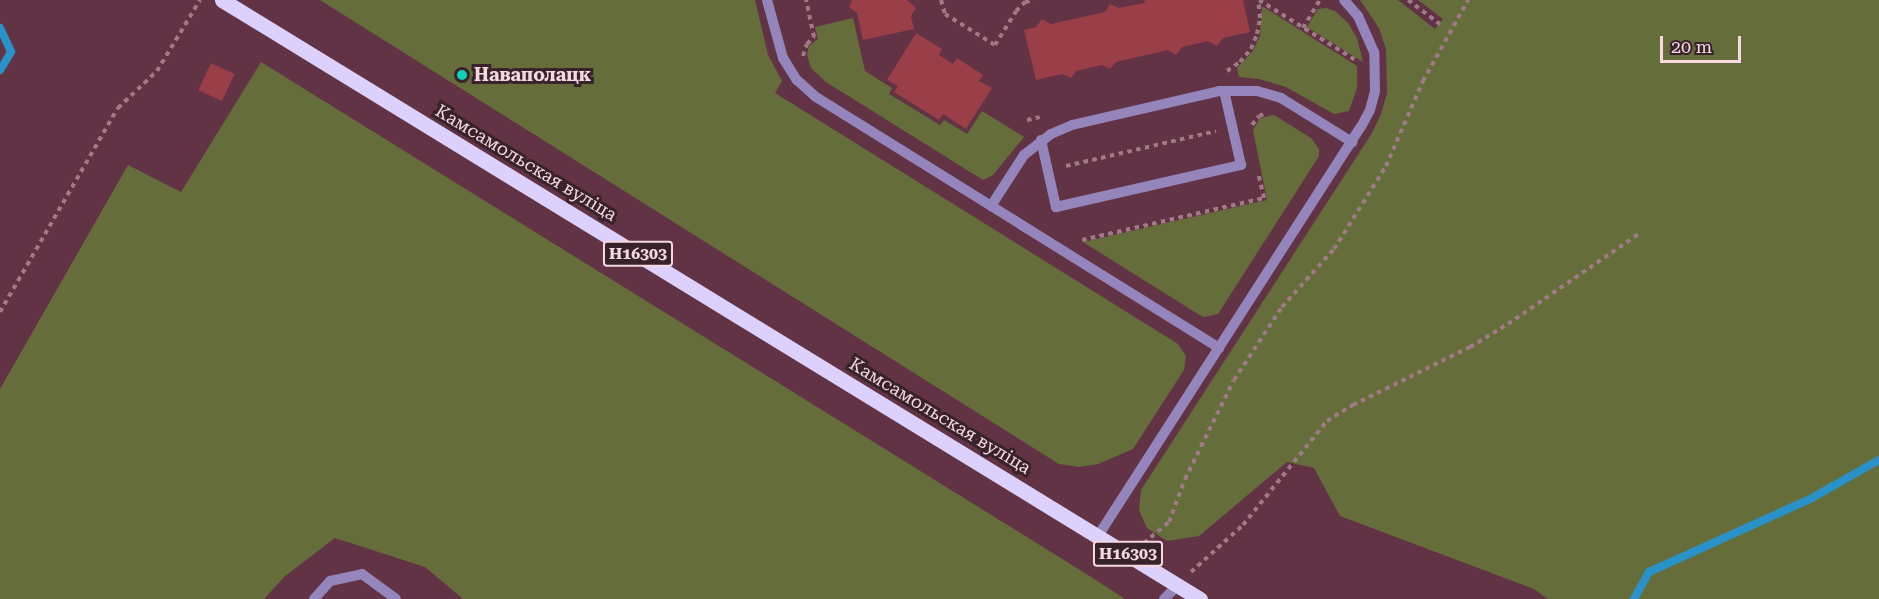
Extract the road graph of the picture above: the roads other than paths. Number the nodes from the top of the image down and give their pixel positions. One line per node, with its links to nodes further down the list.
1 (222, 0): 9 (main road, Камсамольская вуліца / Н16303)
2 (767, 0): 7 (lane)
3 (1344, 0): 6 (lane)
4 (1224, 90): 5 (lane); 5 (lane); 6 (lane)
5 (1041, 140): 7 (lane)
6 (1352, 142): 8 (lane)
7 (991, 206): 8 (lane)
8 (1219, 348): 9 (lane)
9 (1098, 536): 10 (main road, Н16303)
10 (1178, 585): 13 (lane); 14 (main road, Н16303)
11 (314, 599): 12 (lane)
12 (396, 599)
13 (1164, 599)
14 (1200, 599)

